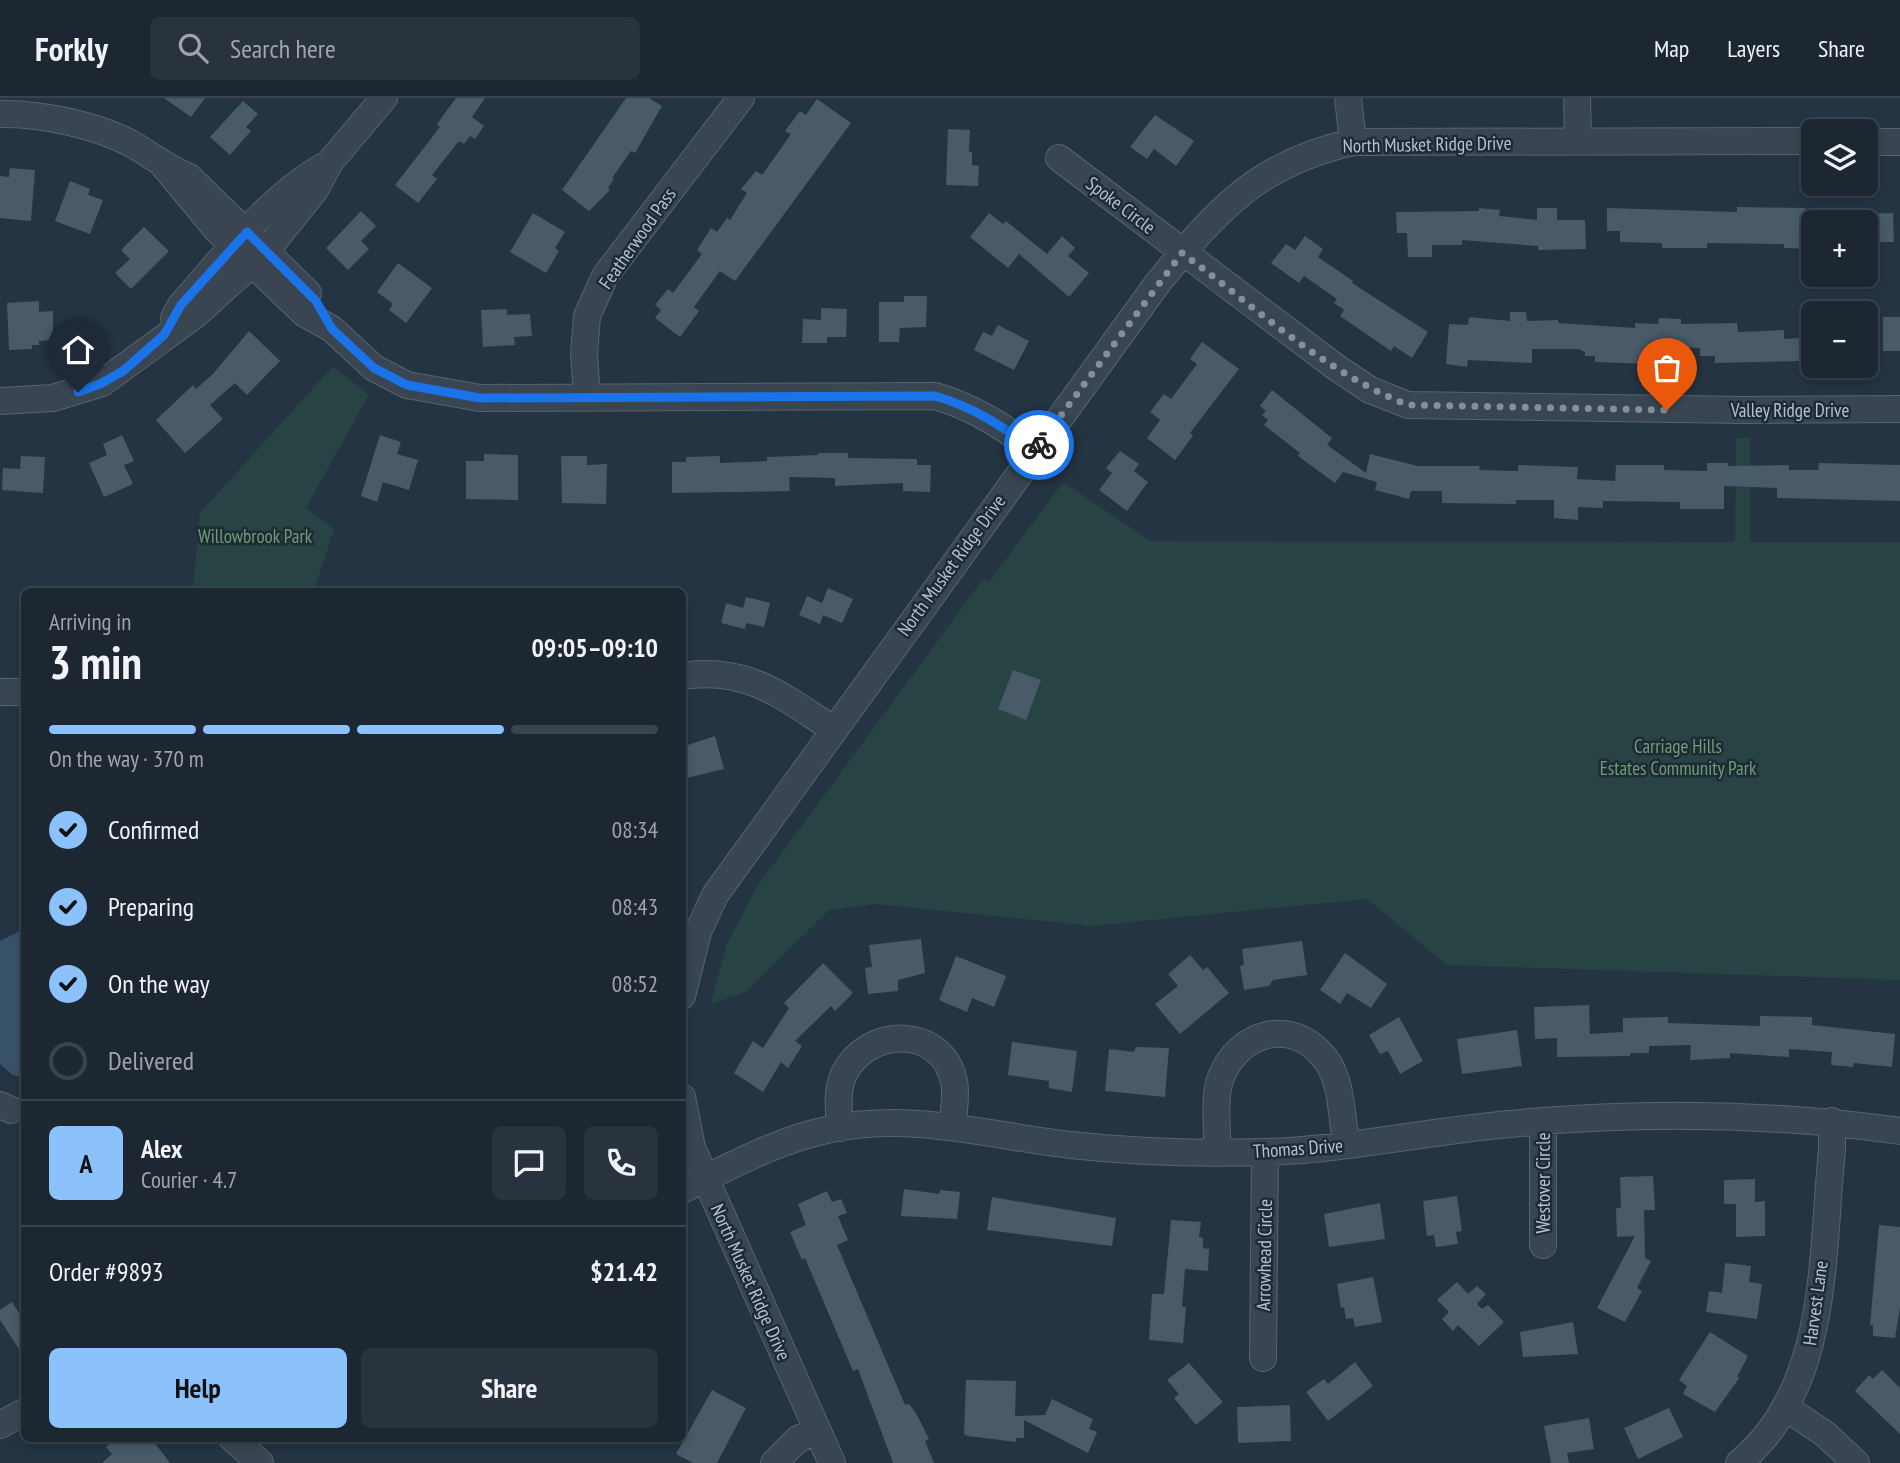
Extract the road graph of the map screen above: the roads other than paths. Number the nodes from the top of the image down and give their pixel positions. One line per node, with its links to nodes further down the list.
1 (384, 98): 12 (street)
2 (741, 98): 14 (street, Featherwood Pass)
3 (1348, 98): 7 (street)
4 (1577, 98): 6 (street)
5 (0, 114): 12 (street)
6 (1578, 141): 7 (street, North Musket Ridge Drive); 8 (street, North Musket Ridge Drive)
7 (1353, 142): 13 (street, North Musket Ridge Drive)
8 (1801, 142)
9 (1878, 142): 10 (street)
10 (1900, 142)
11 (1059, 158): 13 (street, Spoke Circle)
12 (250, 247): 14 (street); 15 (street)
13 (1182, 253): 16 (street, Valley Ridge Drive); 17 (street, North Musket Ridge Drive)
14 (587, 398): 17 (street)
15 (0, 401)
16 (1900, 409)
17 (1035, 450): 21 (street, North Musket Ridge Drive)
18 (686, 676): 21 (street)
19 (0, 692): 20 (street)
20 (21, 692)
21 (833, 729): 22 (street, North Musket Ridge Drive)
22 (686, 980)
23 (686, 1117): 32 (street, North Musket Ridge Drive)
24 (1543, 1121): 25 (street, Thomas Drive); 29 (street, Thomas Drive); 33 (street, Westover Circle)
25 (1832, 1121): 28 (street, Thomas Drive); 35 (street, Harvest Lane)
26 (953, 1126): 27 (street, Thomas Drive); 27 (street); 30 (street, Thomas Drive)
27 (840, 1128): 32 (street, Thomas Drive)
28 (1900, 1131)
29 (1346, 1145): 30 (street); 31 (street, Thomas Drive)
30 (1217, 1152): 31 (street, Thomas Drive)
31 (1265, 1152): 34 (street, Arrowhead Circle)
32 (694, 1184): 38 (street, North Musket Ridge Drive)
33 (1544, 1245)
34 (1263, 1358)
35 (1785, 1407): 43 (street, Harvest Lane); 44 (street)
36 (21, 1414): 37 (street)
37 (0, 1425)
38 (817, 1431): 41 (street); 42 (street, North Musket Ridge Drive)
39 (236, 1442): 40 (street)
40 (260, 1463)
41 (774, 1463)
42 (832, 1463)
43 (1739, 1463)
44 (1856, 1463)

